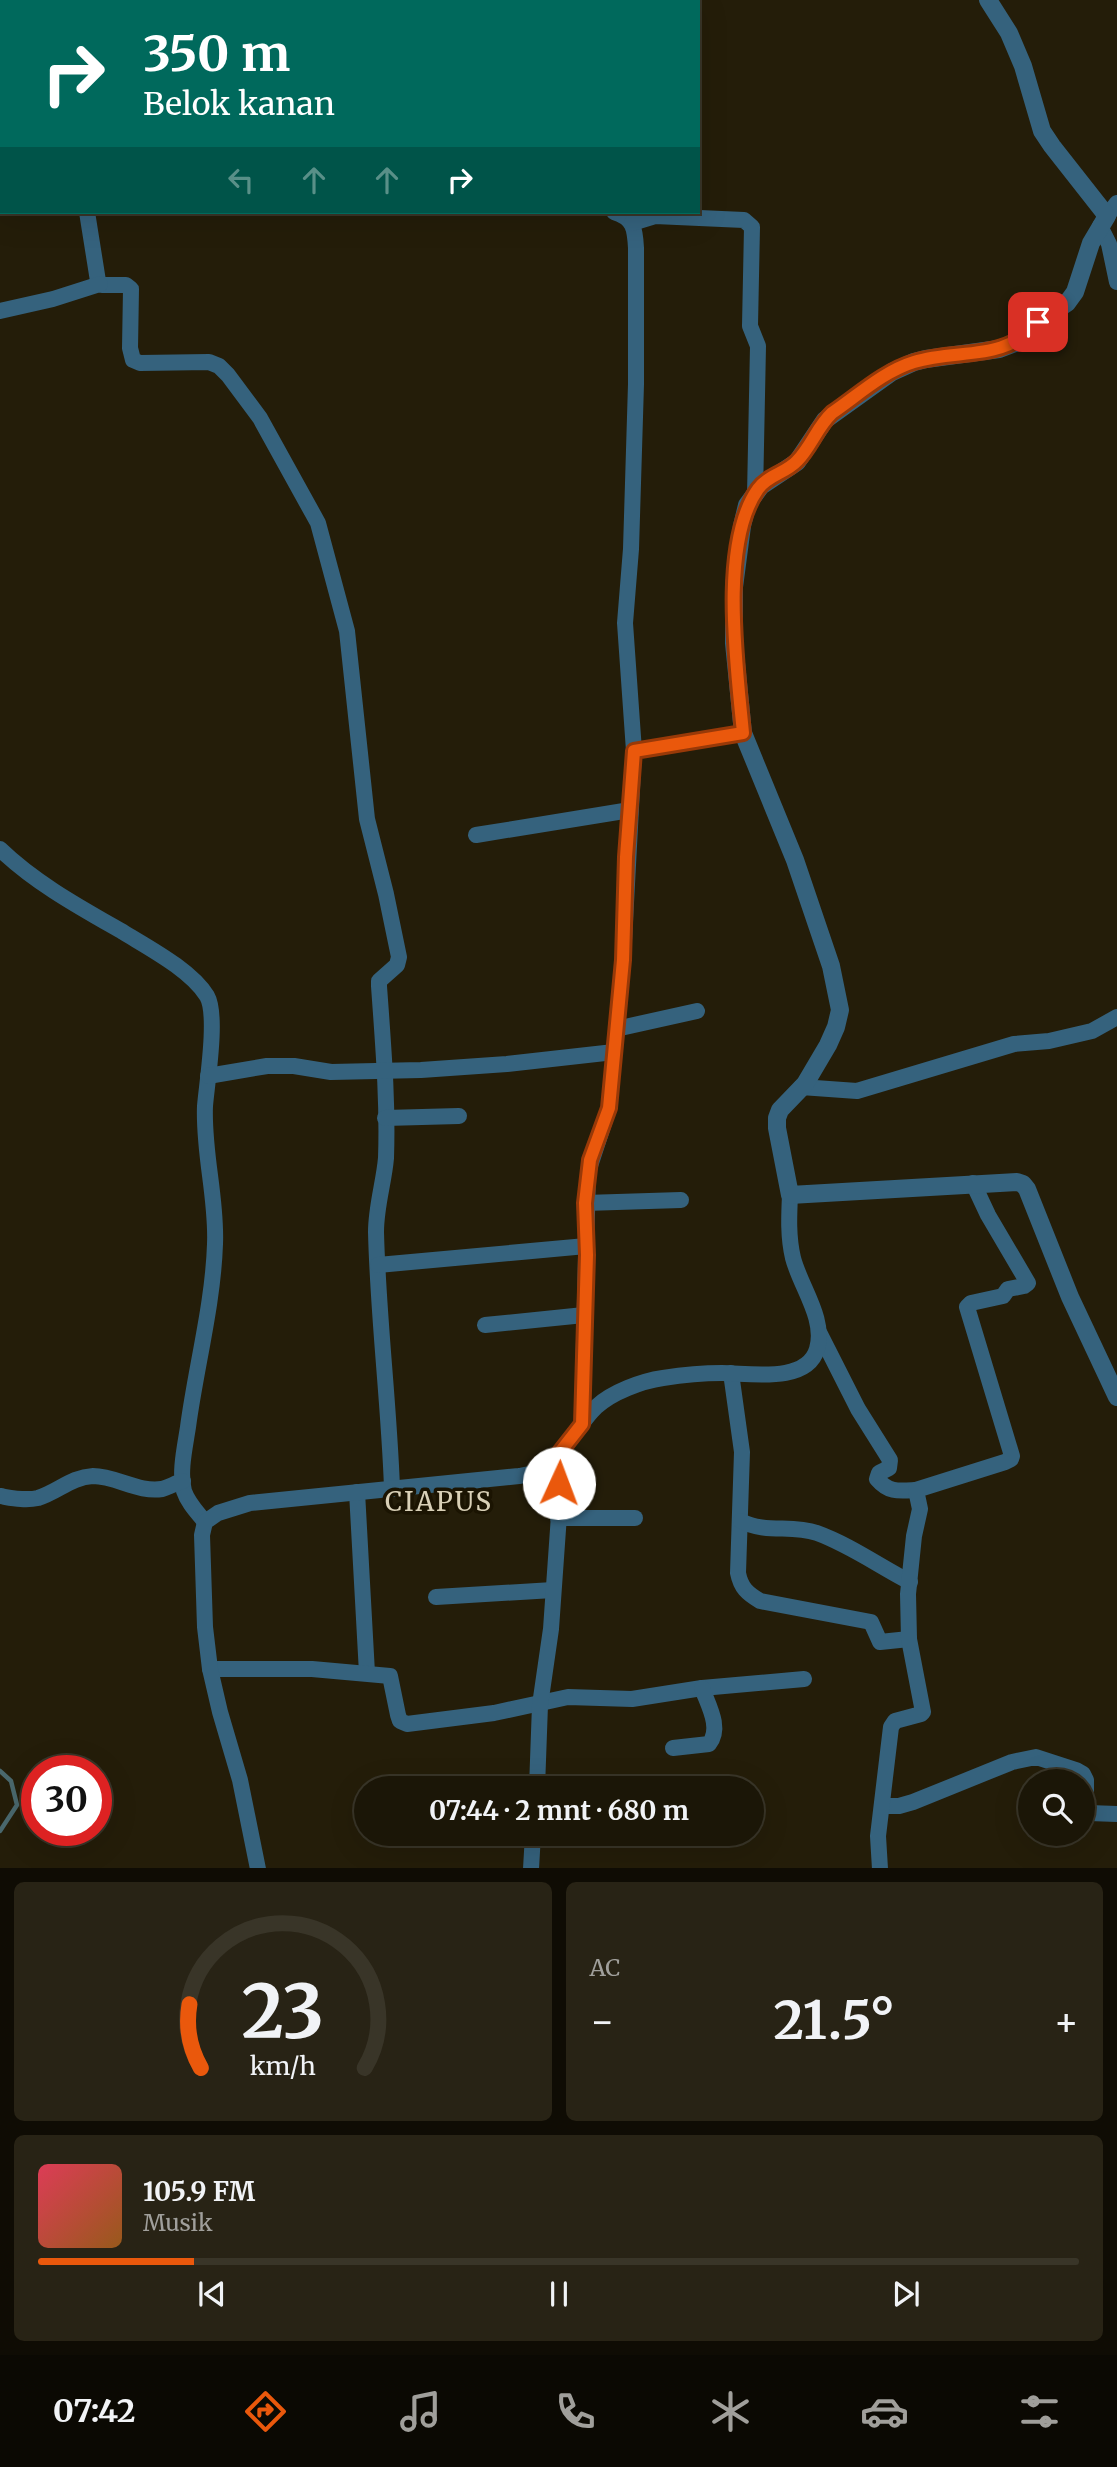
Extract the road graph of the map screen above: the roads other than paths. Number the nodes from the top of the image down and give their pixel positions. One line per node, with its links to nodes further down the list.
1 (988, 0): 4 (street)
2 (87, 214): 7 (street)
3 (619, 214): 5 (street)
4 (1108, 215): 6 (street); 9 (street)
5 (632, 223): 9 (street); 11 (street)
6 (1117, 282)
7 (100, 284): 8 (street); 19 (street)
8 (0, 311)
9 (755, 495): 10 (street)
10 (743, 733): 11 (street); 21 (street)
11 (634, 751): 12 (street)
12 (630, 810): 13 (street); 17 (street)
13 (476, 835)
14 (0, 849): 20 (street)
15 (697, 1011): 17 (street)
16 (1117, 1017): 21 (street)
17 (617, 1029): 18 (street)
18 (614, 1052): 19 (street); 27 (street)
19 (386, 1072): 20 (street); 23 (street)
20 (208, 1076): 37 (street)
21 (801, 1087): 25 (street)
22 (459, 1116): 23 (street)
23 (386, 1118): 29 (street)
24 (973, 1183): 25 (street); 34 (street); 39 (street)
25 (790, 1195): 32 (street)
26 (681, 1200): 27 (street)
27 (585, 1203): 28 (street)
28 (586, 1246): 29 (street); 30 (street)
29 (378, 1265): 38 (street)
30 (584, 1315): 31 (street); 35 (street)
31 (485, 1325)
32 (820, 1332): 33 (street); 39 (street)
33 (731, 1373): 35 (street); 45 (street)
34 (1117, 1398)
35 (582, 1424): 36 (street)
36 (553, 1461): 38 (street); 42 (street)
37 (183, 1481): 41 (street); 44 (street)
38 (392, 1488): 40 (street)
39 (916, 1490): 46 (street)
40 (357, 1492): 44 (street); 51 (street)
41 (0, 1496)
42 (558, 1518): 43 (street); 47 (street)
43 (635, 1518)
44 (205, 1521): 50 (street)
45 (741, 1521): 46 (street); 49 (street)
46 (910, 1582): 49 (street)
47 (553, 1590): 48 (street); 54 (street)
48 (436, 1597)
49 (909, 1639): 57 (street)
50 (210, 1669): 51 (street); 60 (street)
51 (368, 1673): 54 (street)
52 (804, 1679): 53 (street)
53 (702, 1688): 54 (street); 55 (street)
54 (540, 1704): 56 (street)
55 (673, 1748)
56 (537, 1776)
57 (882, 1806): 58 (street); 62 (street)
58 (1117, 1814)
59 (532, 1846): 61 (street)
60 (258, 1868)
61 (531, 1868)
62 (880, 1868)

